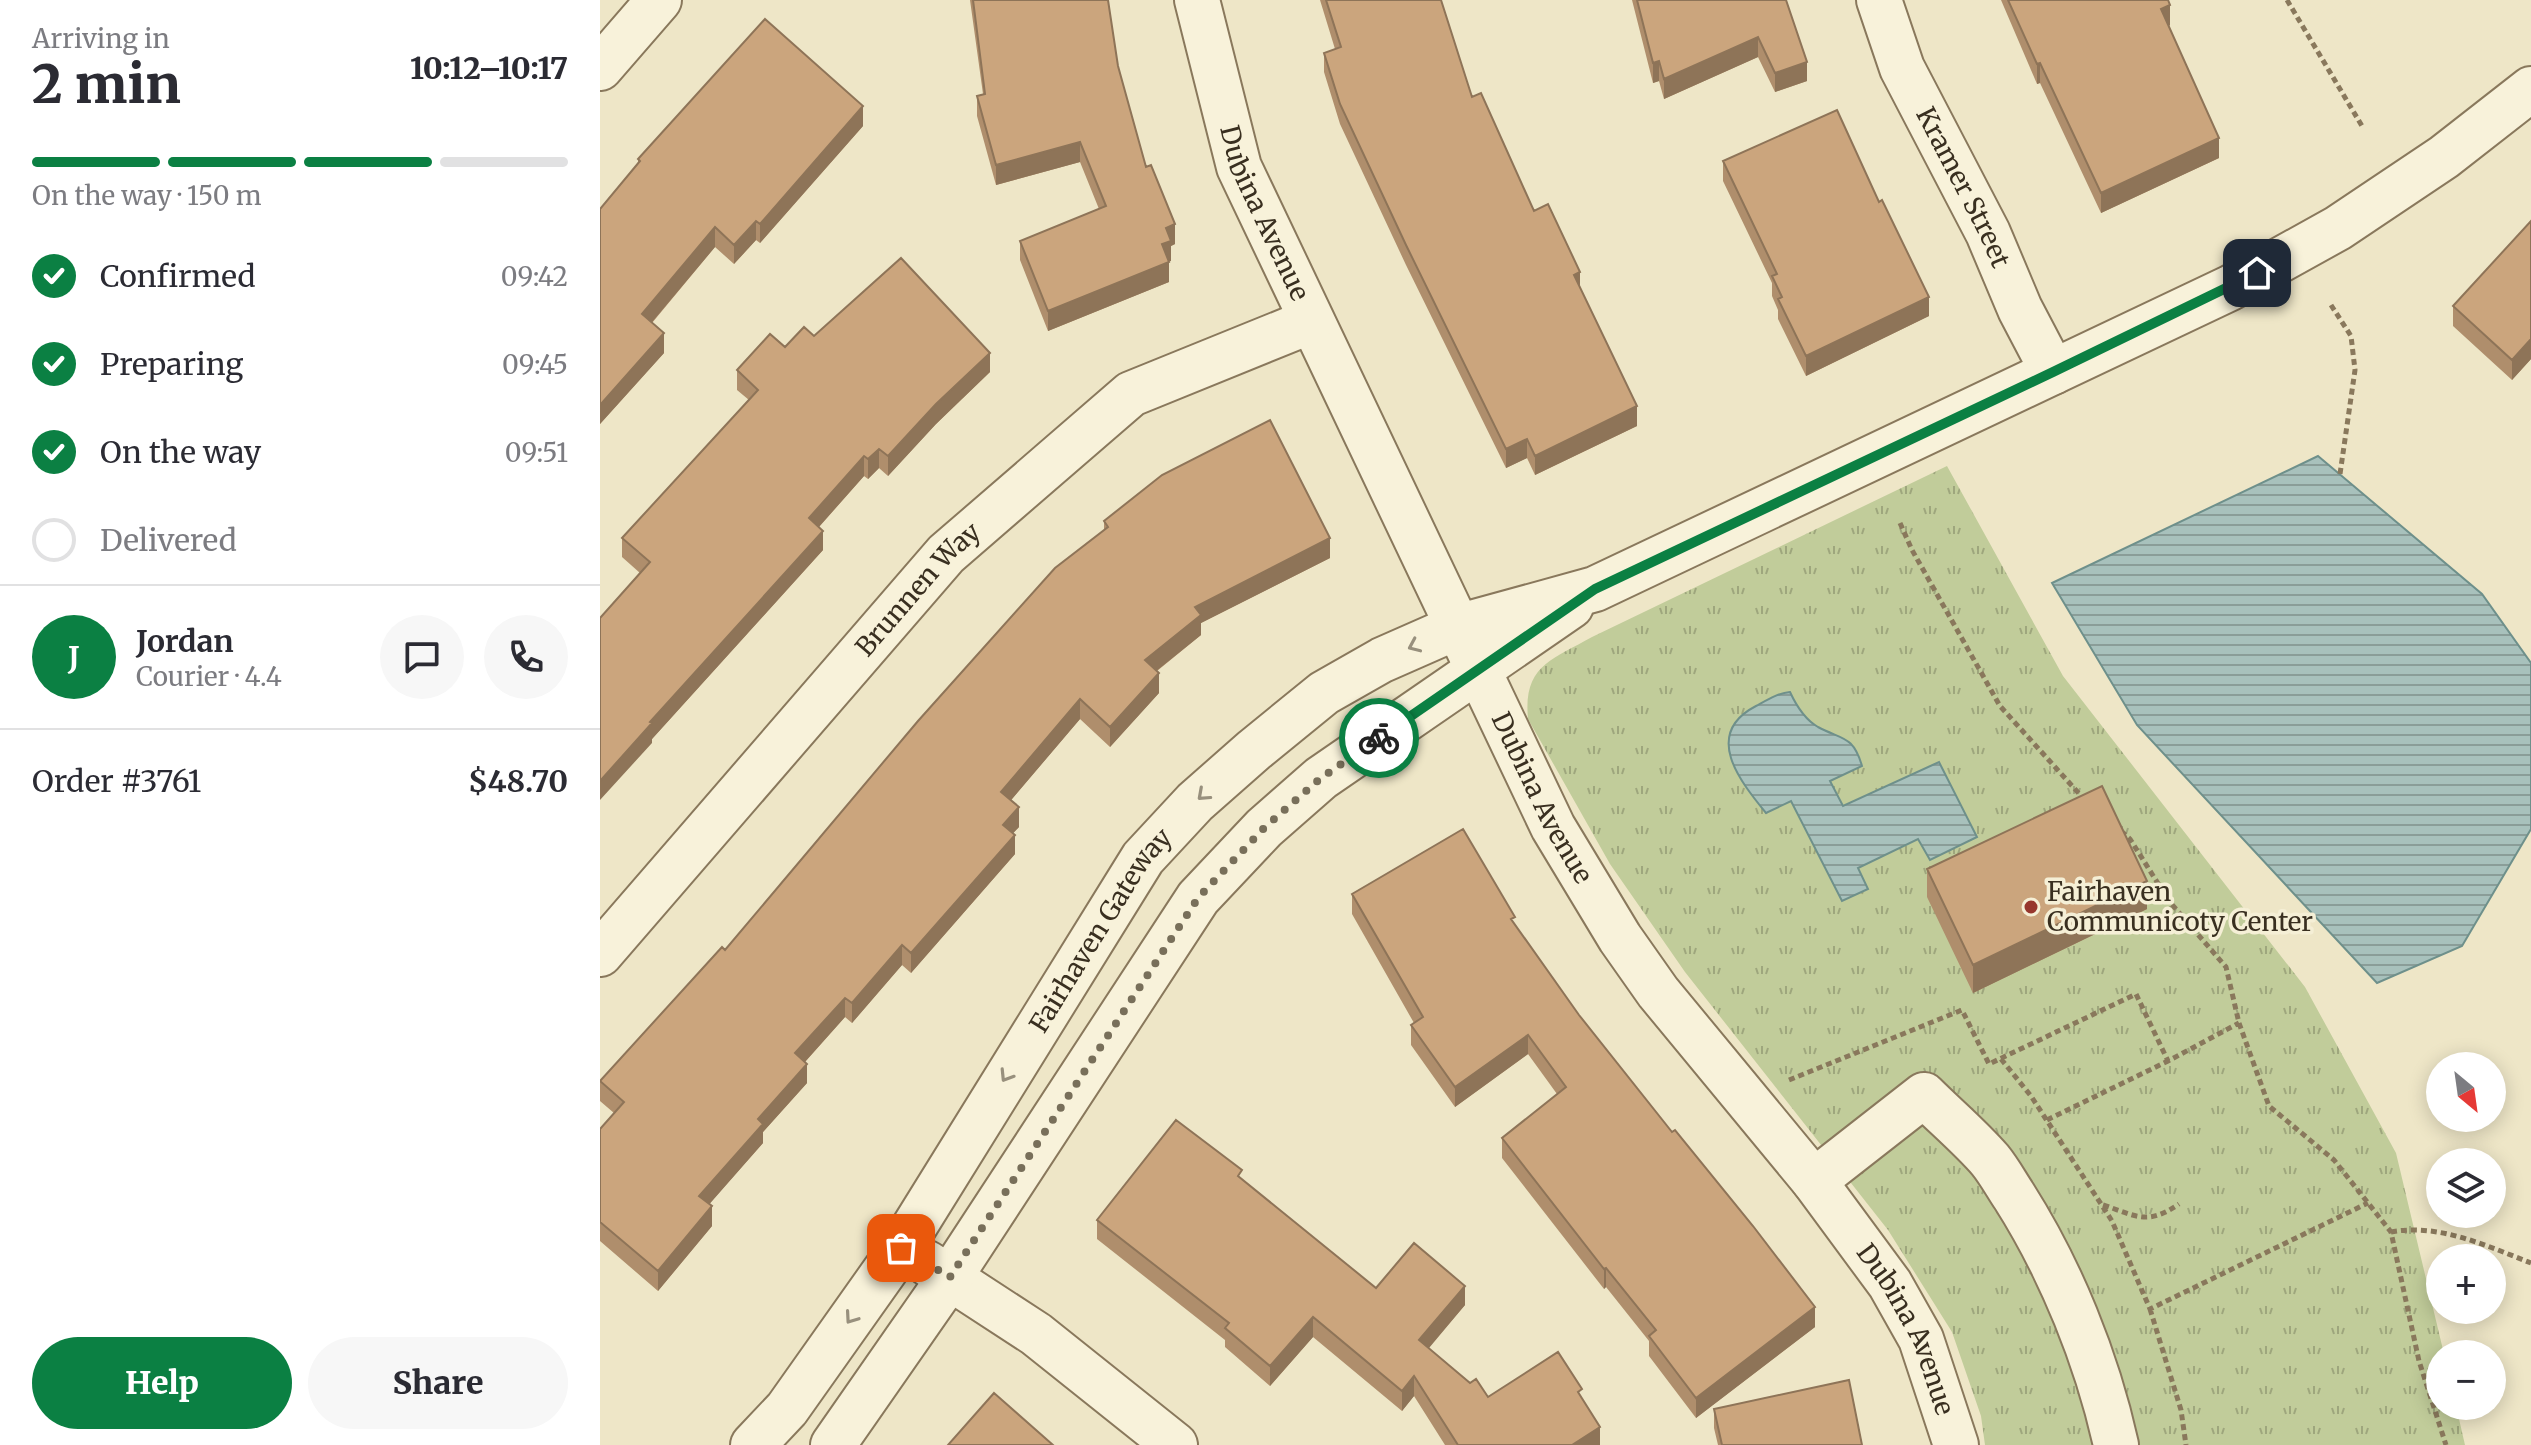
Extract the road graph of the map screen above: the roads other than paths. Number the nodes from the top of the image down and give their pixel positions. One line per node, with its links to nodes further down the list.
1 (659, 0): 4 (street)
2 (1197, 0): 6 (street, Dubina Avenue)
3 (1879, 0): 7 (street, Kramer Street)
4 (600, 68)
5 (2531, 89): 7 (street, Fairhaven Gateway)
6 (1311, 321): 9 (street, Dubina Avenue); 11 (street, Brunnen Way)
7 (2053, 372): 8 (street, Fairhaven Gateway)
8 (1595, 589): 9 (street, Fairhaven Gateway); 10 (street, Fairhaven Gateway)
9 (1457, 627): 10 (street, Dubina Avenue); 13 (street, Fairhaven Gateway, one-way to 13)
10 (1478, 671): 12 (street, Dubina Avenue); 14 (street, Fairhaven Gateway)
11 (600, 954)
12 (1814, 1181): 18 (street, Dubina Avenue); 19 (street)
13 (901, 1248): 14 (street); 15 (street, Fairhaven Gateway, one-way to 15)
14 (950, 1277): 16 (street, Fairhaven Gateway); 17 (street)
15 (753, 1445)
16 (833, 1445)
17 (1175, 1445)
18 (1956, 1445)
19 (2116, 1445)

